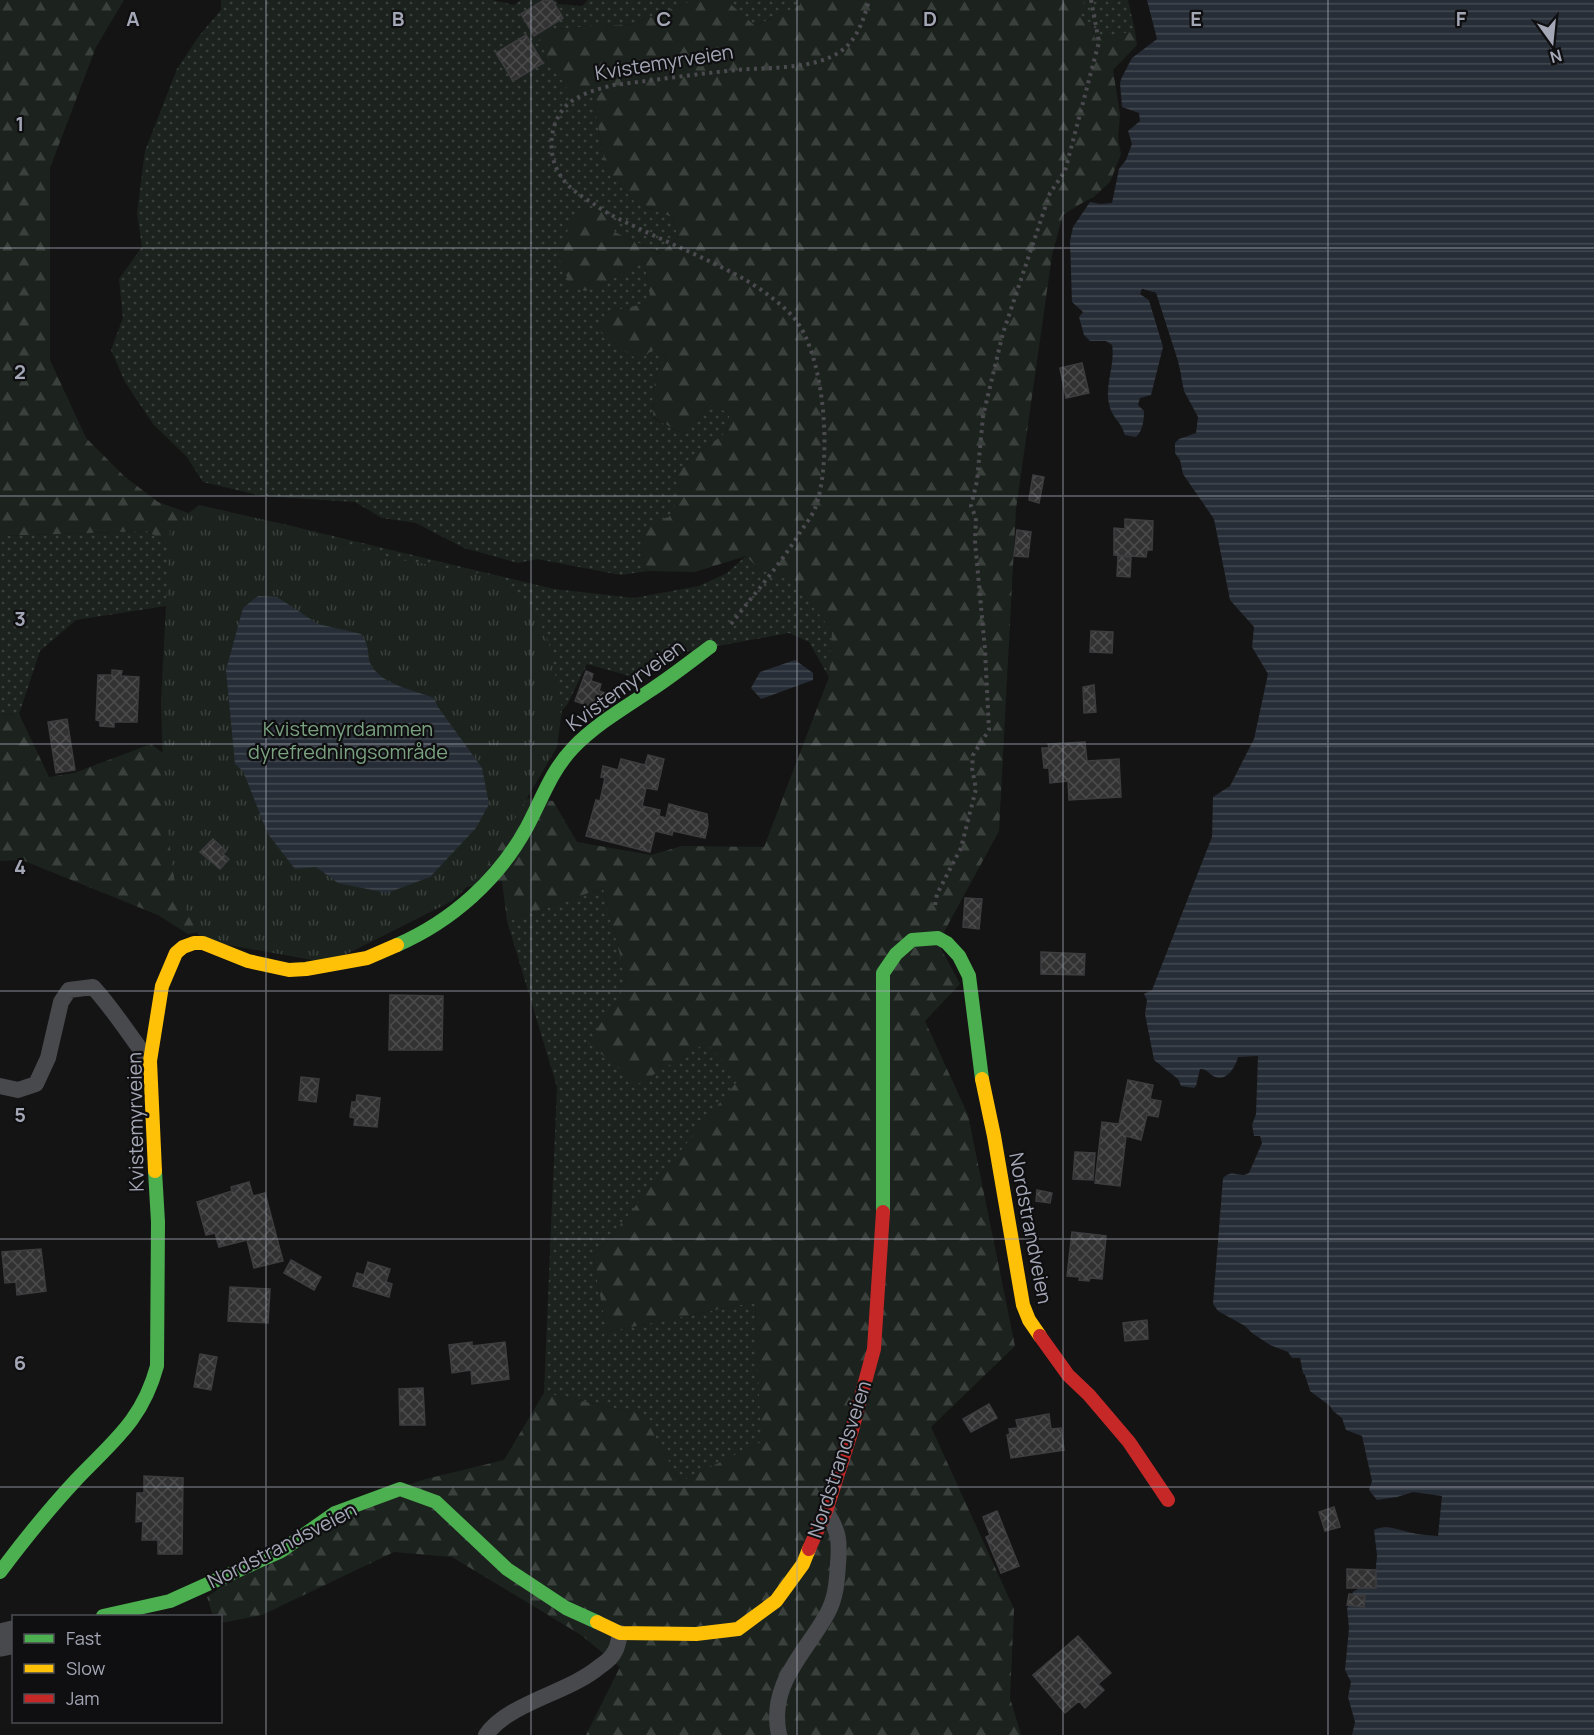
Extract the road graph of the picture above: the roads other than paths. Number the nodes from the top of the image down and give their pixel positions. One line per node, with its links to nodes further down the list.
1 (710, 647): 3 (street, Kvistemyrveien)
2 (930, 938): 5 (street, Nordstrandveien); 6 (street, Nordstrandsveien)
3 (150, 1061): 4 (lane); 7 (street, Kvistemyrveien)
4 (0, 1086)
5 (1168, 1500)
6 (826, 1511): 9 (street, Nordstrandsveien); 11 (lane)
7 (0, 1572)
8 (111, 1615): 9 (street, Nordstrandsveien)
9 (620, 1633): 10 (lane)
10 (486, 1735)
11 (779, 1735)

